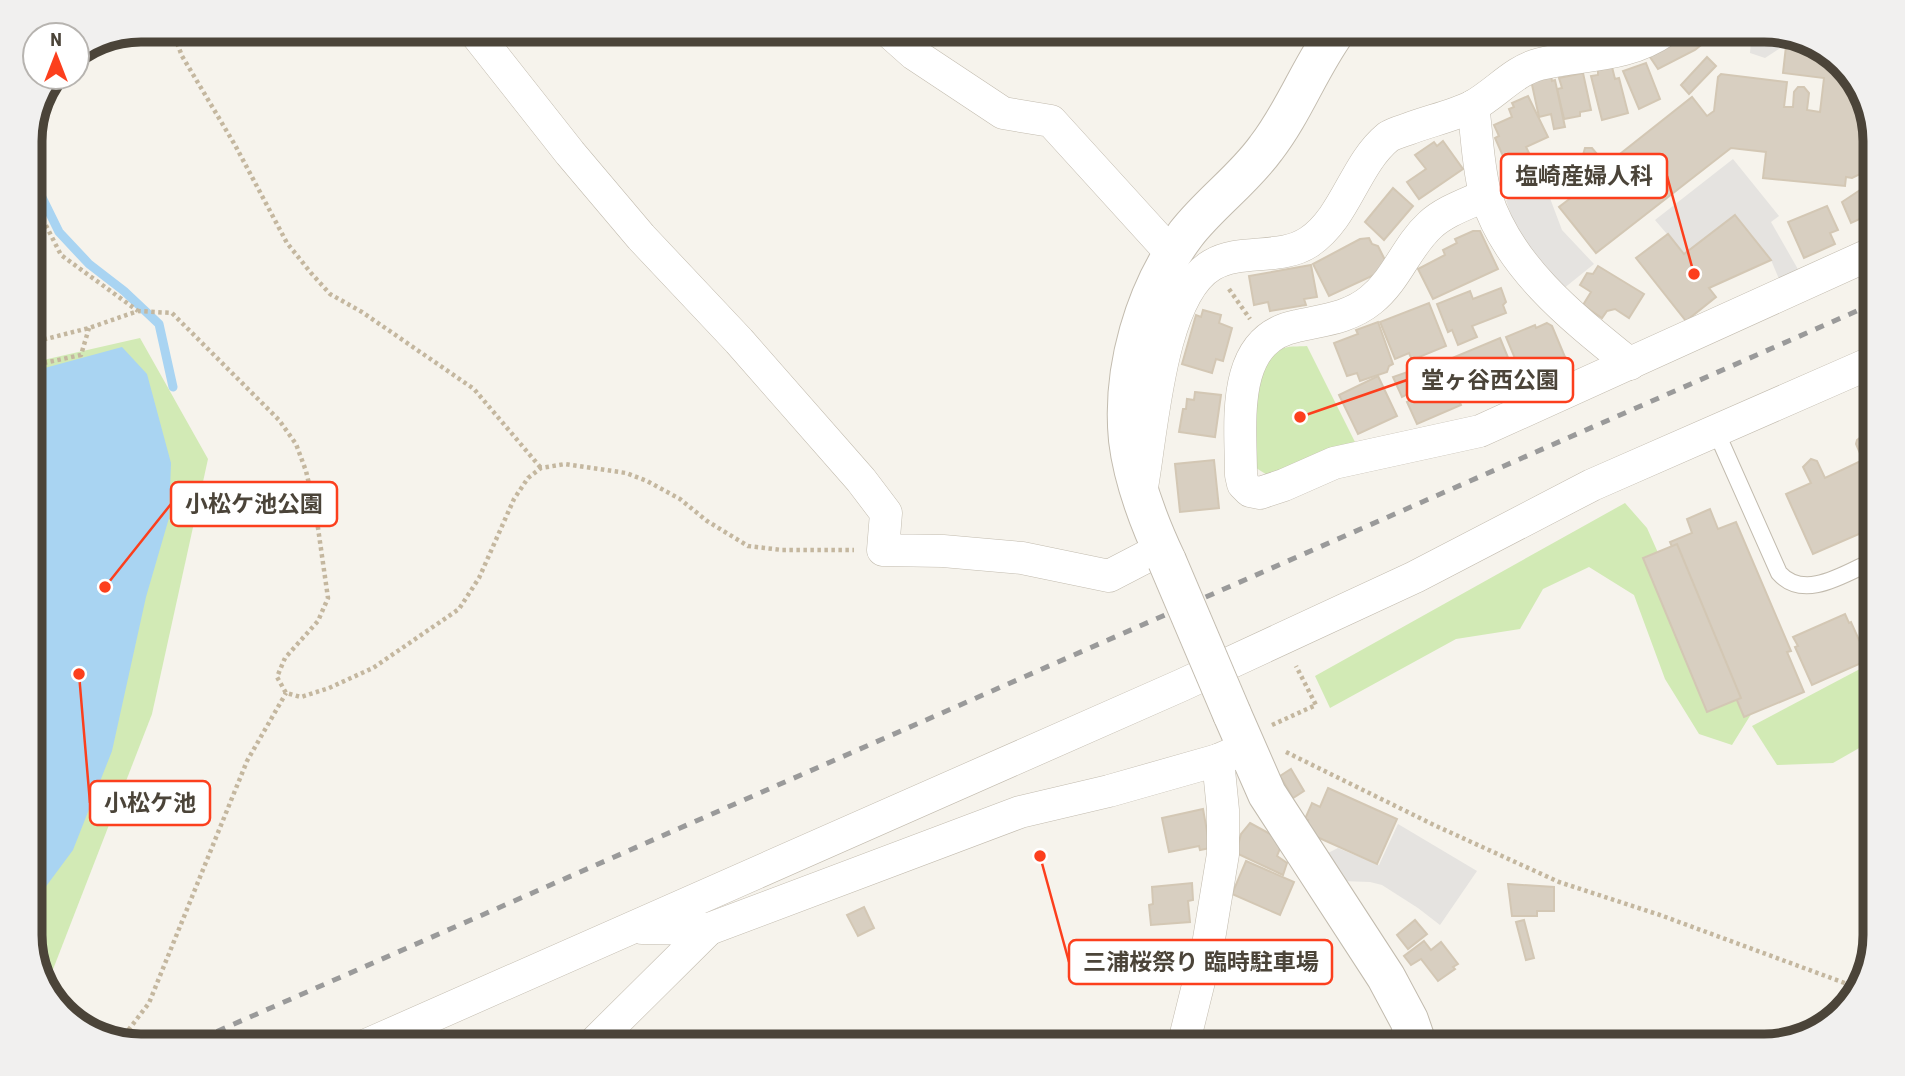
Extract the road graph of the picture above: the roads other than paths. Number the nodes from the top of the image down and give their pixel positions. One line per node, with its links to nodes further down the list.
1 (482, 42): 13 (street)
2 (900, 42): 7 (street)
3 (1328, 42): 7 (street)
4 (1648, 42): 5 (street)
5 (1473, 106): 6 (street); 12 (street)
6 (1486, 195): 9 (street); 9 (street)
7 (1172, 254): 12 (street)
8 (1863, 257): 9 (street)
9 (1630, 364)
10 (1863, 365): 11 (street)
11 (1715, 429): 14 (lane); 16 (street)
12 (1140, 498): 13 (street)
13 (1164, 555): 15 (street, bridge)
14 (1863, 565)
15 (1235, 740): 17 (street); 20 (street); 21 (street)
16 (630, 927): 17 (street); 18 (street)
17 (709, 929): 19 (street)
18 (391, 1034)
19 (603, 1034)
20 (1186, 1034)
21 (1413, 1034)

